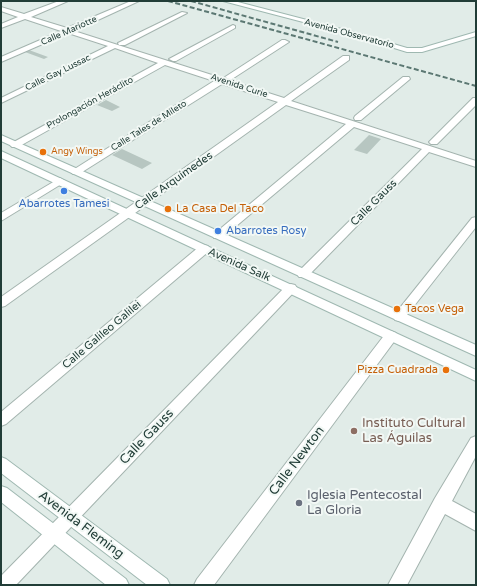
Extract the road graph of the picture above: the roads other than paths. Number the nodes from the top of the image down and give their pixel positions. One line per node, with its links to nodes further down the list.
1 (65, 1): 7 (street)
2 (136, 1): 11 (street, Calle Mariotte)
3 (226, 1): 12 (street, Avenida Observatorio)
4 (1, 4): 7 (street, Avenida Curie)
5 (1, 9): 8 (street, Avenida Curie)
6 (184, 13): 14 (street, Calle Gay Lussac)
7 (32, 14): 8 (street); 11 (street, Avenida Curie)
8 (24, 17): 9 (street); 11 (street, Avenida Curie)
9 (1, 26)
10 (233, 27): 17 (street, Prolongación Heráclito)
11 (72, 29): 14 (street, Avenida Curie); 16 (street, Calle Mariotte)
12 (474, 35)
13 (285, 42): 18 (street, Calle Tales de Mileto)
14 (118, 44): 17 (street, Avenida Curie); 22 (street, Calle Gay Lussac)
15 (346, 58): 20 (street, Calle Arquímedes)
16 (1, 60)
17 (169, 60): 18 (street, Avenida Curie); 25 (street, Prolongación Heráclito)
18 (225, 79): 20 (street, Avenida Curie); 30 (street, Calle Tales de Mileto)
19 (406, 79): 23 (street)
20 (289, 99): 23 (street, Avenida Curie); 32 (street, Calle Arquímedes)
21 (476, 100): 26 (street, Calle Gauss)
22 (1, 101)
23 (355, 120): 26 (street, Avenida Curie); 36 (street)
24 (1, 138): 25 (street, Avenida Salk)
25 (16, 145): 30 (street, Avenida Salk)
26 (431, 145): 28 (street, Avenida Curie); 29 (street, Avenida Curie); 38 (street, Calle Gauss)
27 (1, 154): 31 (street, Avenida Salk)
28 (476, 156)
29 (476, 164)
30 (76, 172): 32 (street, Avenida Salk)
31 (60, 181): 33 (street, Avenida Salk); 34 (street)
32 (143, 202): 33 (street, Calle Arquímedes); 36 (street, Avenida Salk)
33 (129, 213): 37 (street, Avenida Salk); 40 (street, Calle Arquímedes)
34 (1, 218)
35 (476, 220): 41 (street)
36 (218, 236): 38 (street, Avenida Salk)
37 (204, 249): 39 (street, Avenida Salk); 45 (street, Calle Galileo Galilei)
38 (303, 274): 41 (street, Avenida Salk)
39 (291, 288): 42 (street, Avenida Salk); 50 (street, Calle Gauss)
40 (1, 303)
41 (399, 317): 43 (street, Avenida Salk)
42 (391, 336): 44 (street, Avenida Salk); 56 (street, Calle Newton)
43 (476, 351)
44 (476, 376)
45 (1, 420)
46 (476, 442): 49 (street)
47 (1, 464): 50 (street, Avenida Fleming)
48 (1, 493): 52 (street, Avenida Fleming)
49 (441, 503): 51 (street); 57 (street)
50 (70, 516): 52 (street, Calle Gauss); 55 (street, Avenida Fleming)
51 (476, 523)
52 (54, 533): 53 (street, Calle Gauss); 54 (street, Avenida Fleming)
53 (4, 585)
54 (120, 585)
55 (161, 585)
56 (204, 585)
57 (397, 585)

